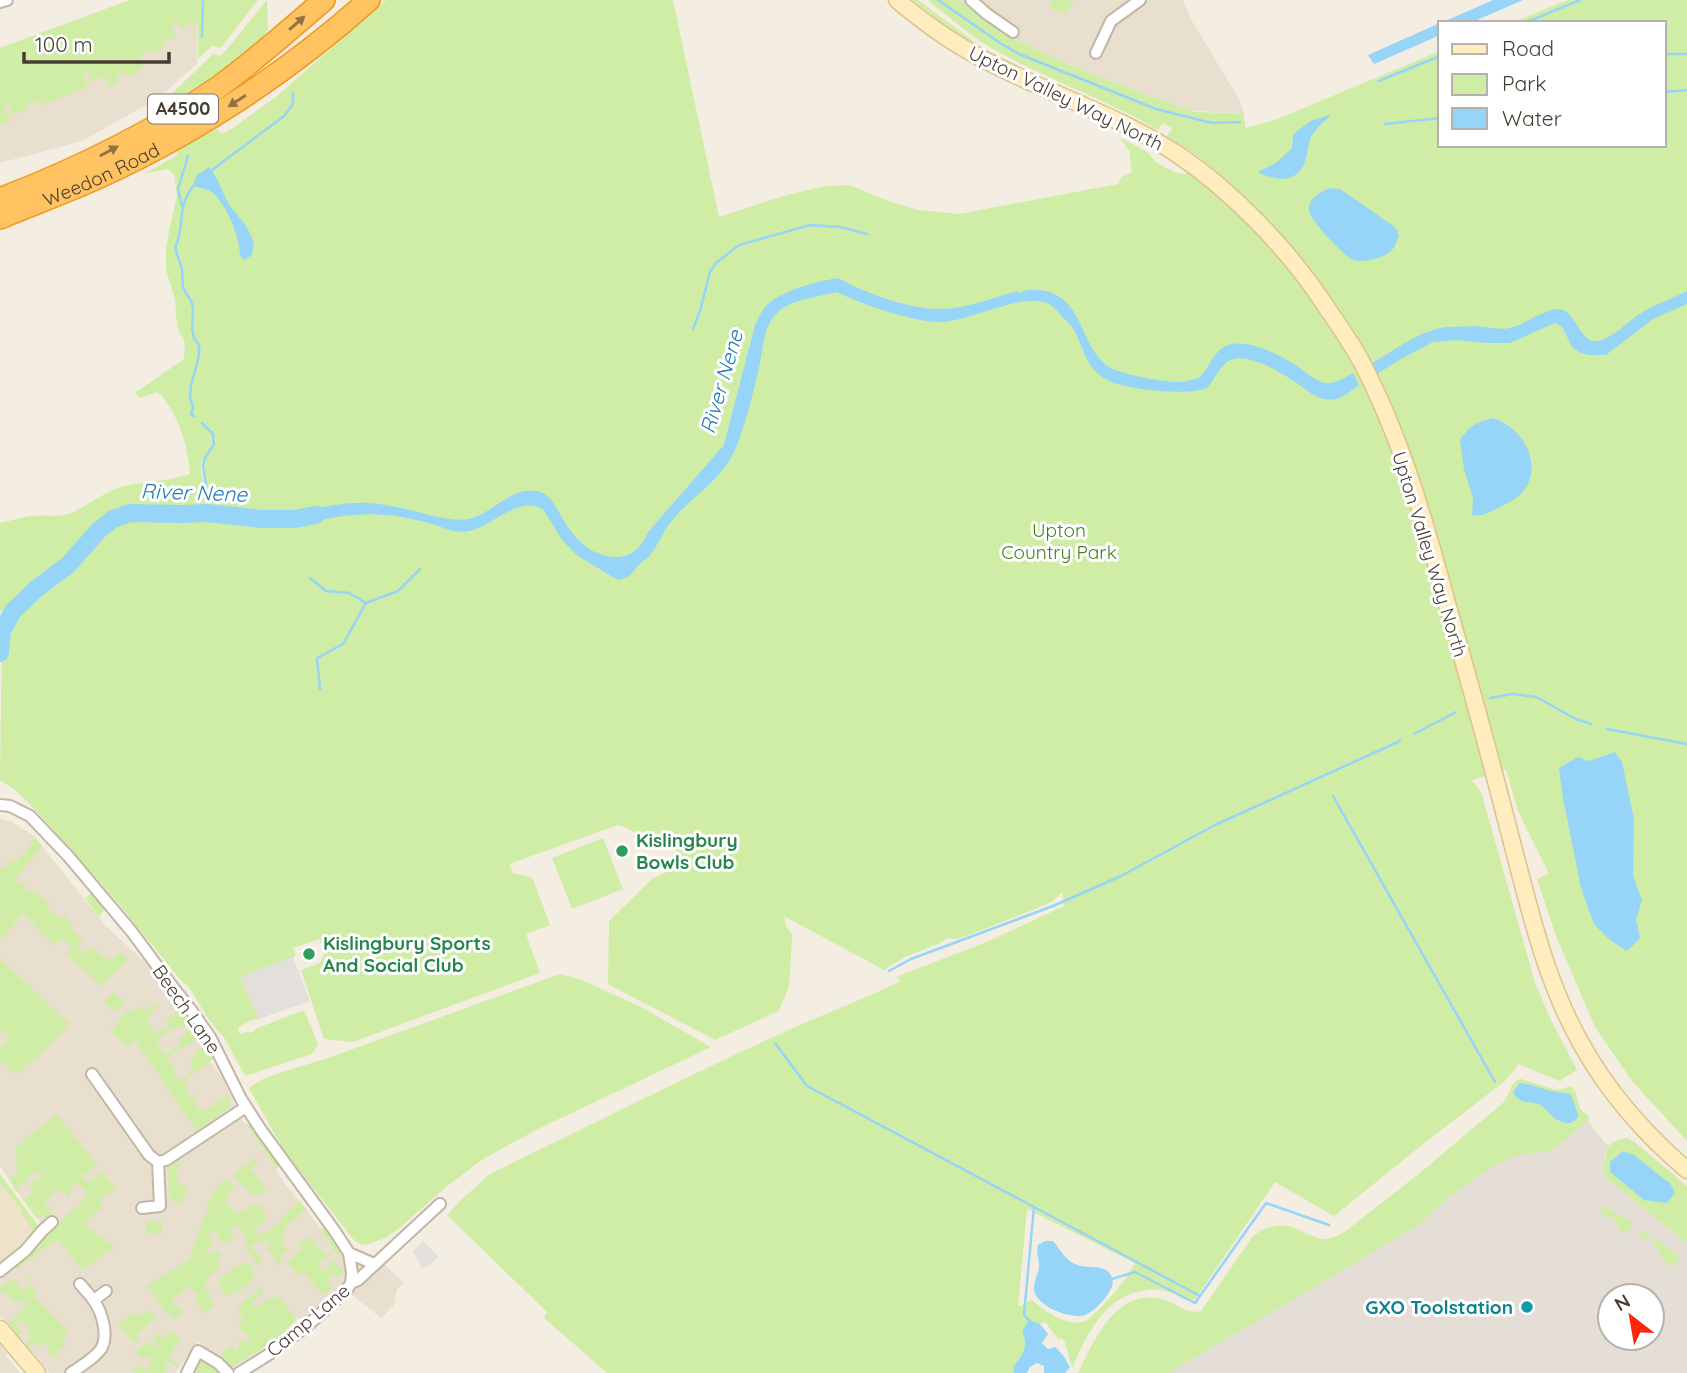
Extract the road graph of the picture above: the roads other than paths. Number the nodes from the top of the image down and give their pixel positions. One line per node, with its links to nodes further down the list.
1 (6, 0): 7 (street)
2 (324, 0): 10 (highway, Weedon Road / A4500, one-way to 2)
3 (369, 0): 11 (highway, Weedon Road / A4500, one-way to 11)
4 (897, 0): 18 (street, Upton Valley Way North)
5 (971, 0): 8 (street)
6 (1140, 0): 9 (street)
7 (0, 2)
8 (1013, 32)
9 (1096, 53)
10 (0, 199)
11 (0, 218)
12 (0, 805): 16 (street, Beech Lane)
13 (92, 1074): 15 (street)
14 (111, 1077): 15 (street)
15 (100, 1085): 17 (street)
16 (246, 1107): 17 (street); 22 (street, Beech Lane)
17 (158, 1162): 20 (street)
18 (1687, 1170)
19 (440, 1204): 23 (street, Camp Lane)
20 (142, 1208)
21 (52, 1222): 24 (street)
22 (349, 1253): 23 (street, Camp Lane); 25 (street, Beech Lane)
23 (374, 1264): 25 (street, Camp Lane)
24 (0, 1271)
25 (351, 1283): 34 (street, Camp Lane)
26 (80, 1284): 28 (street)
27 (106, 1291): 28 (street)
28 (94, 1300): 31 (street)
29 (0, 1329): 30 (street)
30 (37, 1373)
31 (71, 1373)
32 (187, 1373): 33 (street)
33 (228, 1373)
34 (239, 1373)

